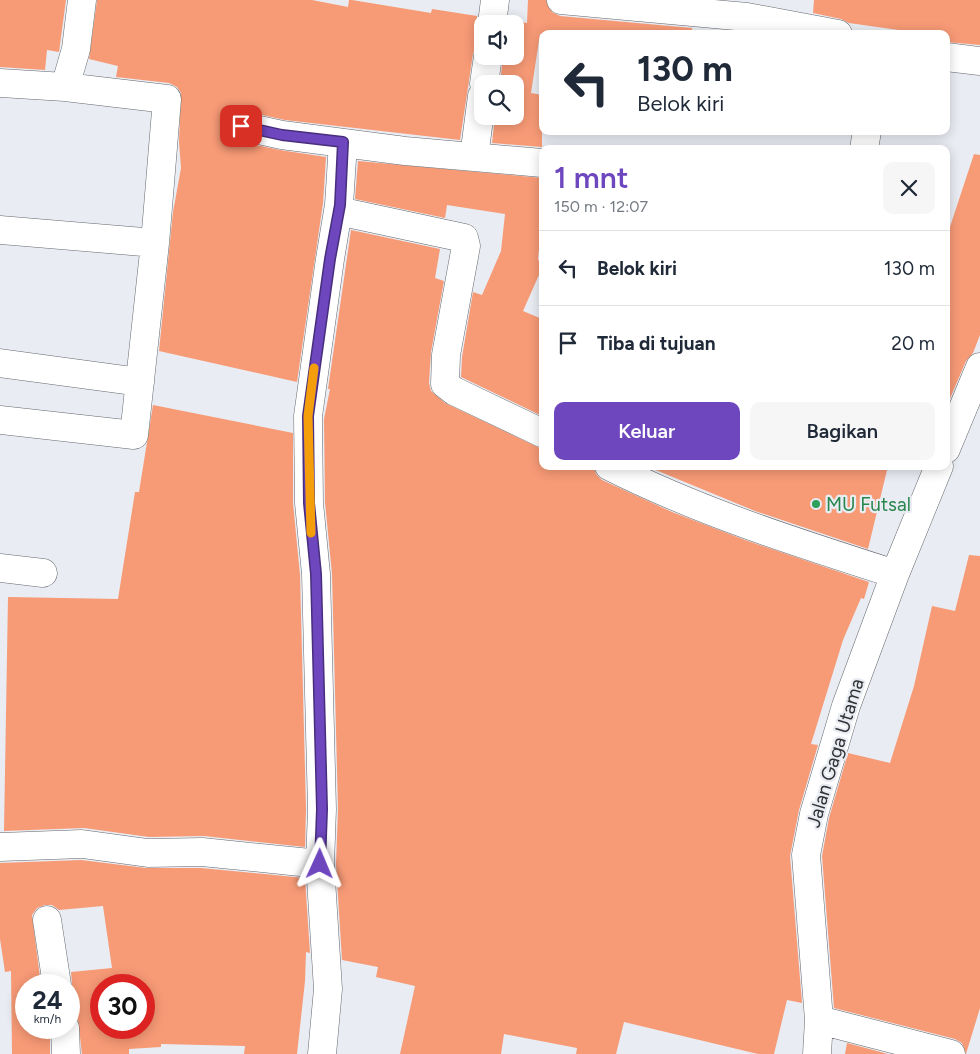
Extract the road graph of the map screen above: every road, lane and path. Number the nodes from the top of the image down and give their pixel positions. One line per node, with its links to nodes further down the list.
1 (66, 0): 11 (street)
2 (82, 0): 11 (street)
3 (495, 0): 6 (street)
4 (561, 0): 5 (street)
5 (748, 9): 7 (street)
6 (493, 15)
7 (824, 30)
8 (950, 58): 9 (street)
9 (980, 62)
10 (0, 83): 11 (street)
11 (65, 87): 19 (street)
12 (478, 125): 15 (street)
13 (241, 126): 14 (street)
14 (343, 142): 15 (street); 17 (street)
15 (474, 158): 16 (street)
16 (539, 163)
17 (338, 211): 24 (street); 32 (street)
18 (0, 230): 19 (street)
19 (155, 243): 22 (street)
20 (0, 363): 22 (street)
21 (979, 374): 25 (street)
22 (140, 382): 23 (street)
23 (0, 420)
24 (539, 432)
25 (950, 440)
26 (617, 470): 30 (street)
27 (937, 470): 30 (street, Jalan Gaga Utama)
28 (0, 568): 29 (street)
29 (43, 573)
30 (895, 574): 35 (street, Jalan Gaga Utama)
31 (0, 847): 32 (street)
32 (320, 864): 38 (street)
33 (47, 920): 34 (street)
34 (55, 974)
35 (819, 1020): 39 (street, Jalan Gaga Utama); 40 (street)
36 (65, 1039): 37 (street)
37 (66, 1054)
38 (322, 1054)
39 (818, 1054)
40 (951, 1054)

